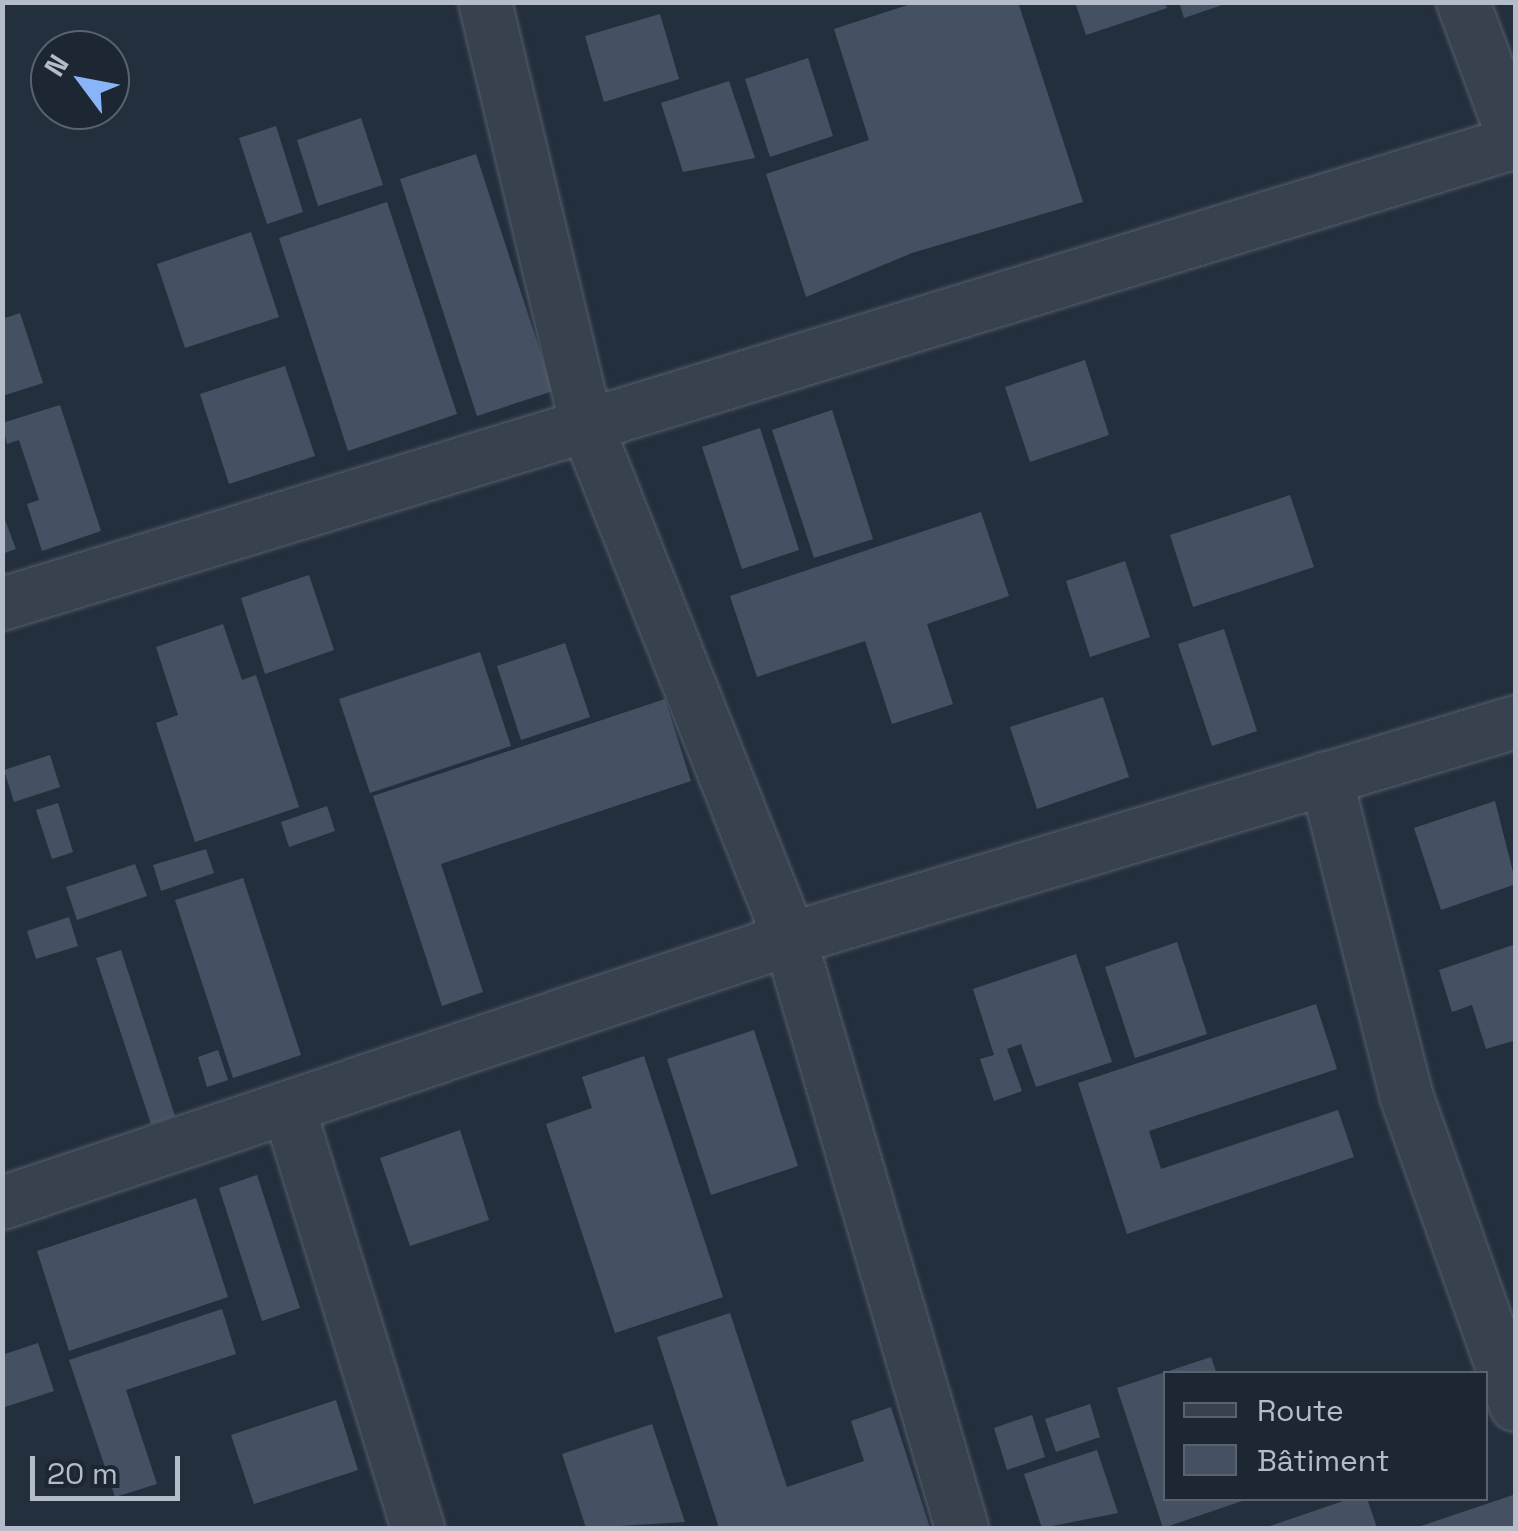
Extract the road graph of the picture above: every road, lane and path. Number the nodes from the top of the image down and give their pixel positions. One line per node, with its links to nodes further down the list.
1 (485, 2): 4 (street)
2 (1463, 2): 3 (street)
3 (1515, 143): 4 (street)
4 (586, 424): 5 (street); 8 (street)
5 (2, 604)
6 (1516, 722): 7 (street)
7 (1326, 778): 8 (street); 11 (street)
8 (790, 939): 9 (street); 13 (street)
9 (289, 1109): 10 (street); 12 (street)
10 (2, 1203)
11 (1516, 1405)
12 (418, 1528)
13 (962, 1528)

